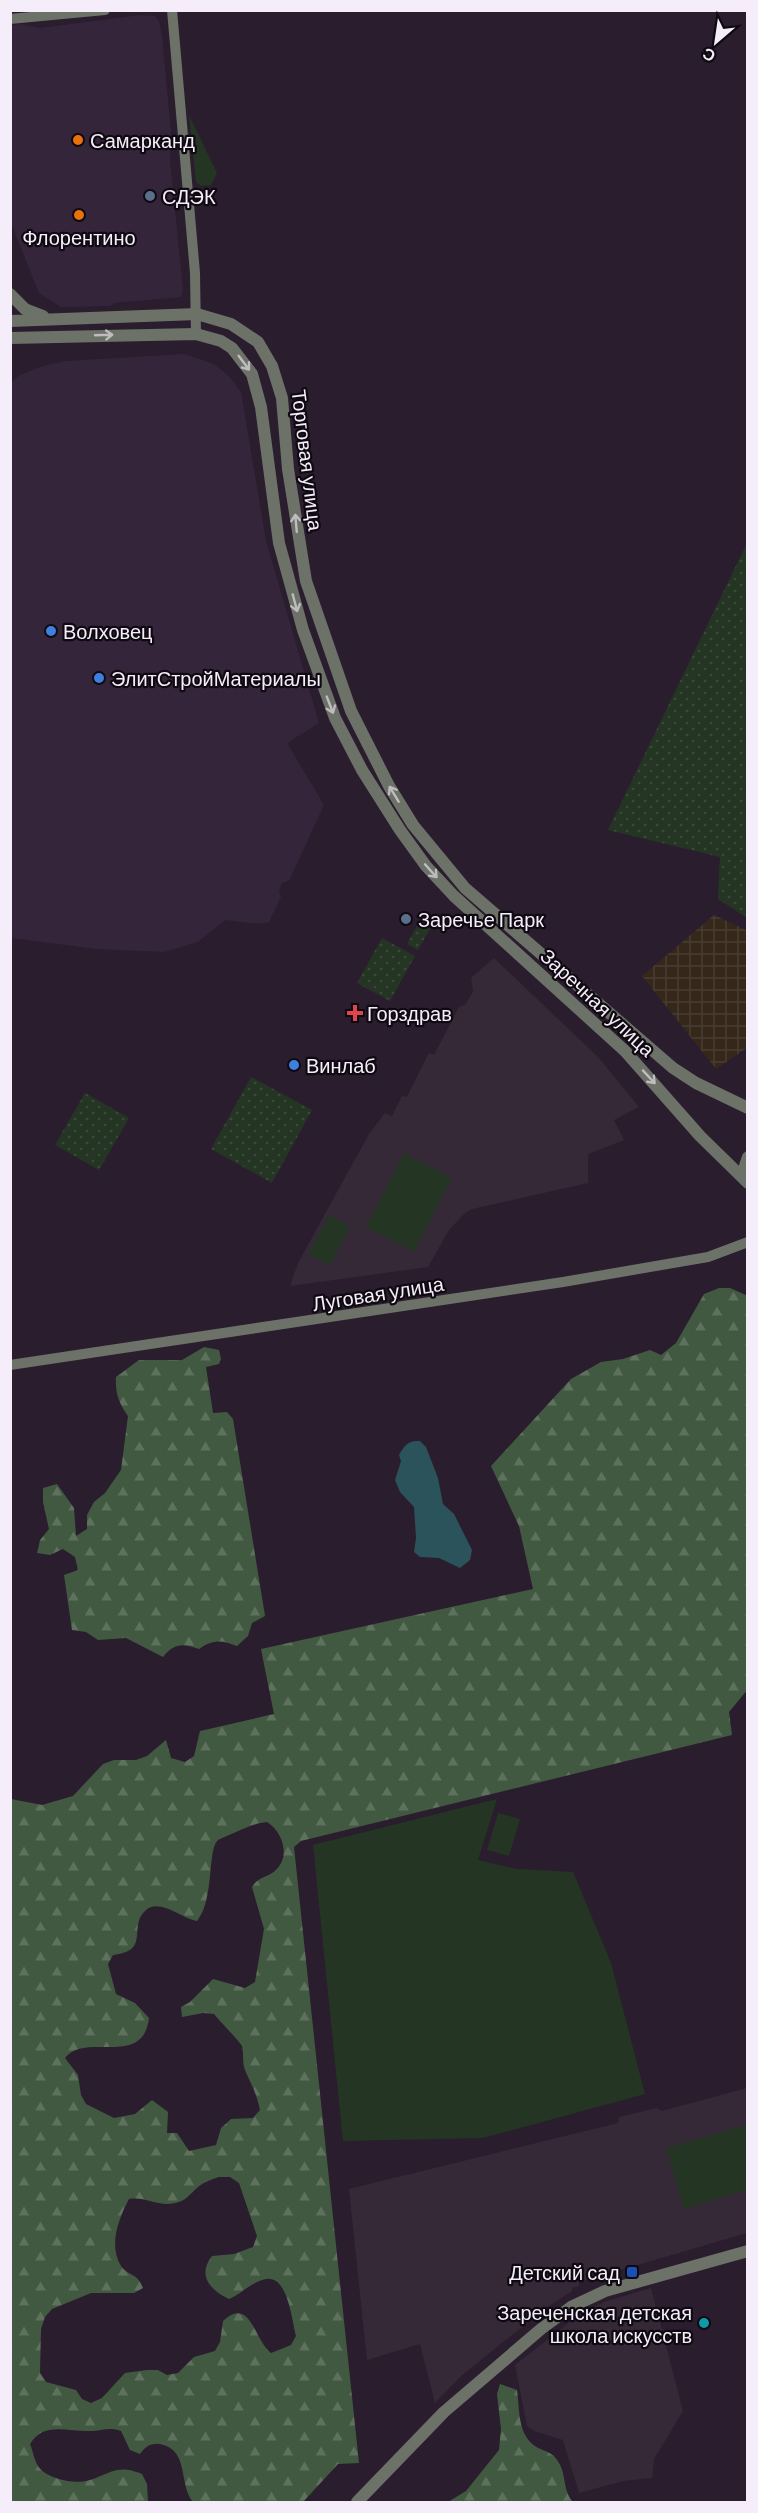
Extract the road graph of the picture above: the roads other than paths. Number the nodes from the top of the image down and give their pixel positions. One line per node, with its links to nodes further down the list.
1 (105, 10): 3 (street)
2 (172, 10): 5 (street)
3 (10, 19)
4 (10, 294): 6 (street)
5 (197, 314): 6 (street, Торговая улица); 8 (street); 12 (street, Торговая улица, one-way to 5)
6 (62, 319): 7 (street, Торговая улица)
7 (10, 321)
8 (196, 334): 9 (street, Торговая улица, one-way to 8); 13 (street, Торговая улица, one-way to 13)
9 (46, 337): 10 (street, Торговая улица); 11 (street)
10 (10, 338)
11 (10, 348)
12 (320, 625): 14 (street, Заречная улица, one-way to 12)
13 (303, 630): 16 (street, Заречная улица, one-way to 16)
14 (747, 1108)
15 (747, 1157): 16 (street, Заречная улица)
16 (747, 1181)
17 (747, 1242): 18 (street, Луговая улица)
18 (10, 1365)
19 (747, 2251): 20 (street)
20 (357, 2502)

